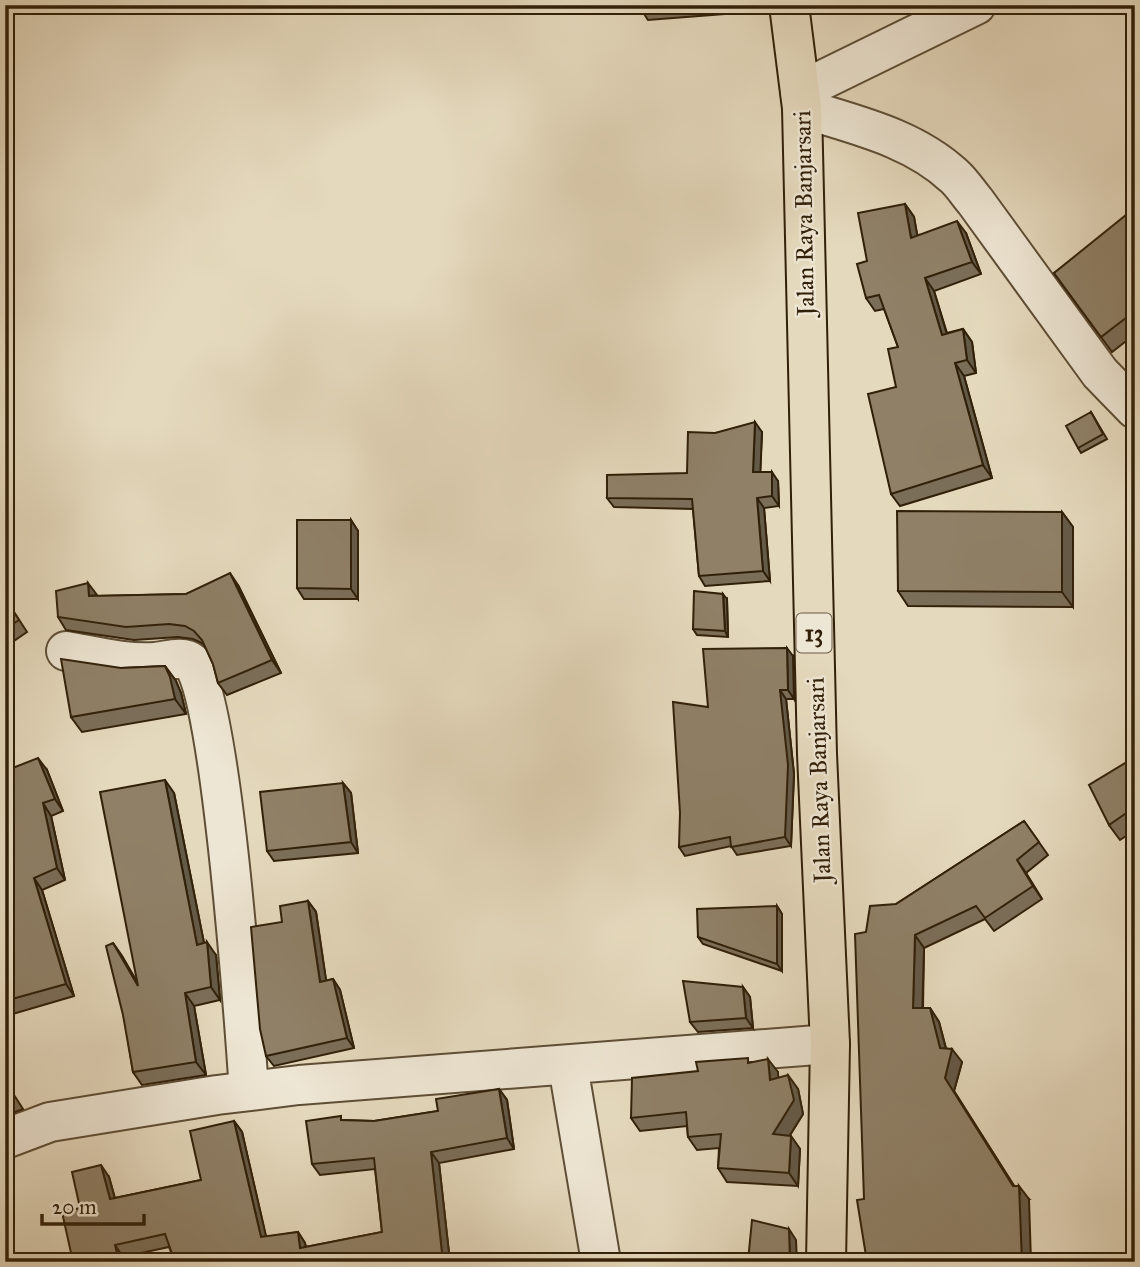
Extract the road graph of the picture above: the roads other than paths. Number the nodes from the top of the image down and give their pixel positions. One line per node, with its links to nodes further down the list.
1 (789, 5): 3 (highway, Jalan Raya Banjarsari / 13)
2 (976, 5): 3 (street)
3 (801, 99): 4 (street); 6 (highway, Jalan Raya Banjarsari / 13)
4 (1135, 409)
5 (66, 651): 8 (street)
6 (830, 1044): 7 (street); 11 (highway, Jalan Raya Banjarsari / 13)
7 (568, 1066): 8 (street); 10 (street)
8 (249, 1091): 9 (street)
9 (5, 1139)
10 (601, 1262)
11 (826, 1262)

